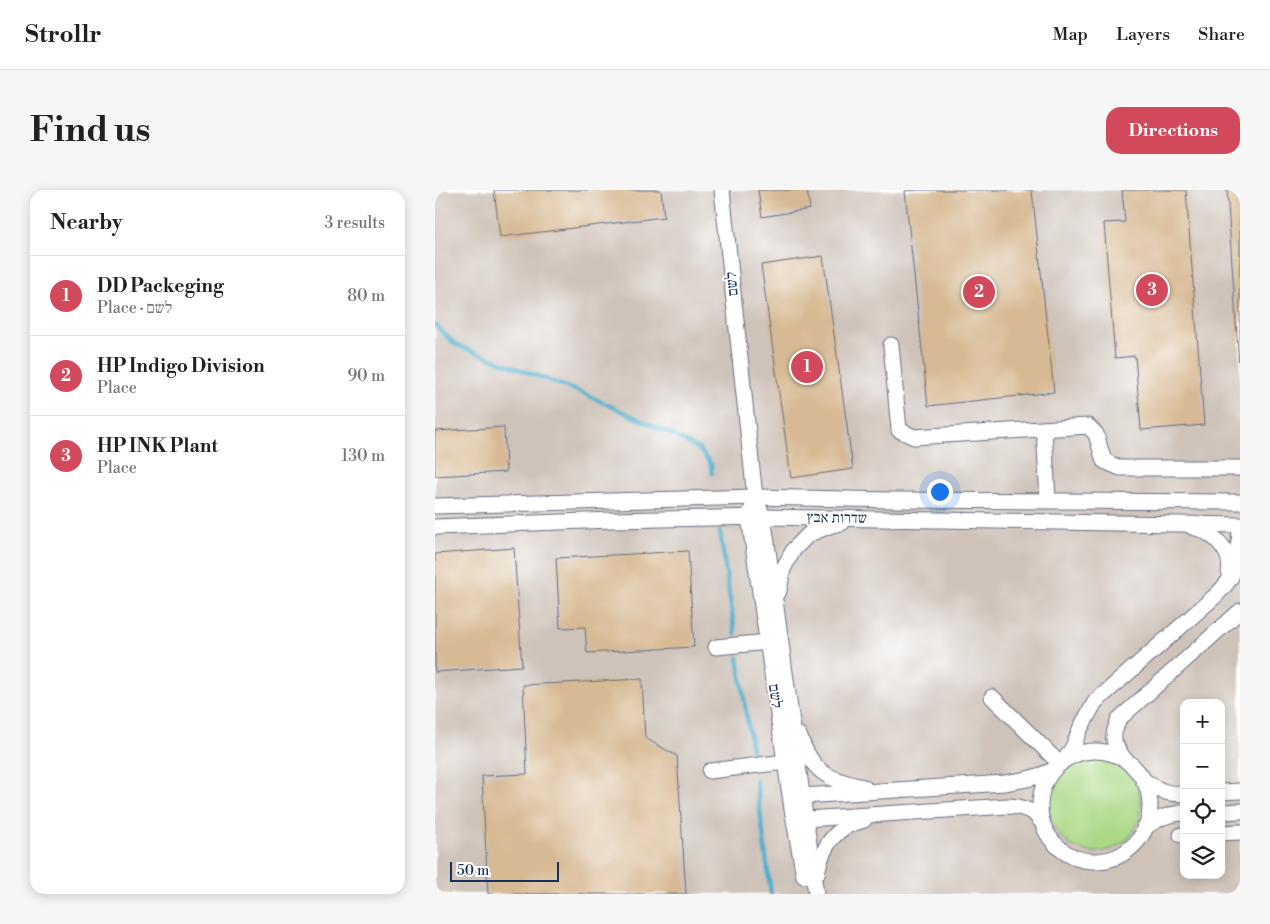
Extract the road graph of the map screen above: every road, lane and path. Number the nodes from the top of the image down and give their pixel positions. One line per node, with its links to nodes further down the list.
1 (722, 190): 5 (street, לשם)
2 (891, 345): 3 (street)
3 (1045, 429): 4 (street); 6 (street)
4 (1240, 468)
5 (755, 497): 6 (street, שדרות אבץ); 8 (street, שדרות אבץ); 9 (street, לשם)
6 (1047, 500): 7 (street, שדרות אבץ)
7 (1240, 502)
8 (435, 506)
9 (756, 517): 10 (street, שדרות אבץ); 13 (street, שדרות אבץ); 17 (street, לשם); 18 (street, לשם)
10 (865, 518): 11 (street, שדרות אבץ); 17 (street)
11 (1183, 524): 12 (street, שדרות אבץ); 15 (street)
12 (1240, 525)
13 (435, 527)
14 (1240, 533): 15 (street)
15 (1225, 586): 24 (street)
16 (1240, 611): 22 (street)
17 (777, 618): 21 (street, לשם)
18 (767, 642): 19 (street); 23 (street, לשם)
19 (716, 648)
20 (992, 697): 24 (street)
21 (790, 709): 27 (street); 31 (street, לשם)
22 (1124, 759): 24 (street); 26 (street)
23 (785, 762): 25 (street); 32 (street, לשם)
24 (1059, 764): 27 (street); 38 (street)
25 (710, 771)
26 (1143, 780): 30 (street); 39 (street)
27 (885, 791): 31 (street)
28 (1240, 791): 29 (street)
29 (1225, 792)
30 (1180, 794)
31 (802, 796): 32 (street); 37 (street, לשם)
32 (792, 809): 37 (street); 42 (street, לשם)
33 (1240, 811): 34 (street)
34 (1225, 812)
35 (1180, 814): 39 (street)
36 (876, 815): 37 (street); 38 (street); 42 (street)
37 (806, 819): 42 (street, לשם)
38 (1042, 822): 39 (street)
39 (1144, 828)
40 (1240, 832): 41 (street)
41 (1225, 833)
42 (813, 890)

